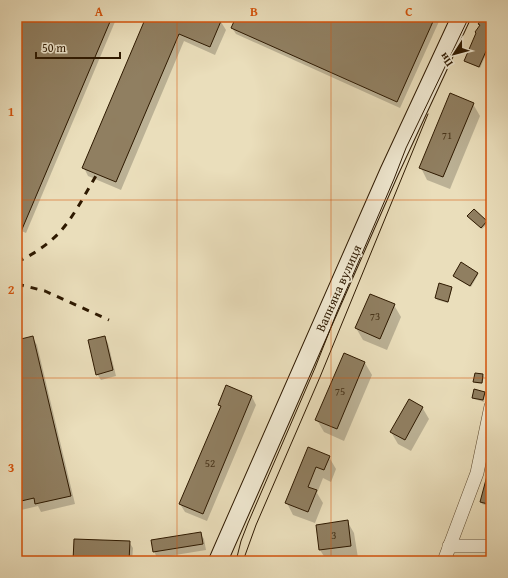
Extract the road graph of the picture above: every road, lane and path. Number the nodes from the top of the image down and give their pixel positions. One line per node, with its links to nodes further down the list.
1 (461, 17): 5 (street, Вапняна вулиця)
2 (491, 406): 3 (street)
3 (449, 546): 4 (street); 6 (street)
4 (491, 546)
5 (218, 561)
6 (444, 561)

